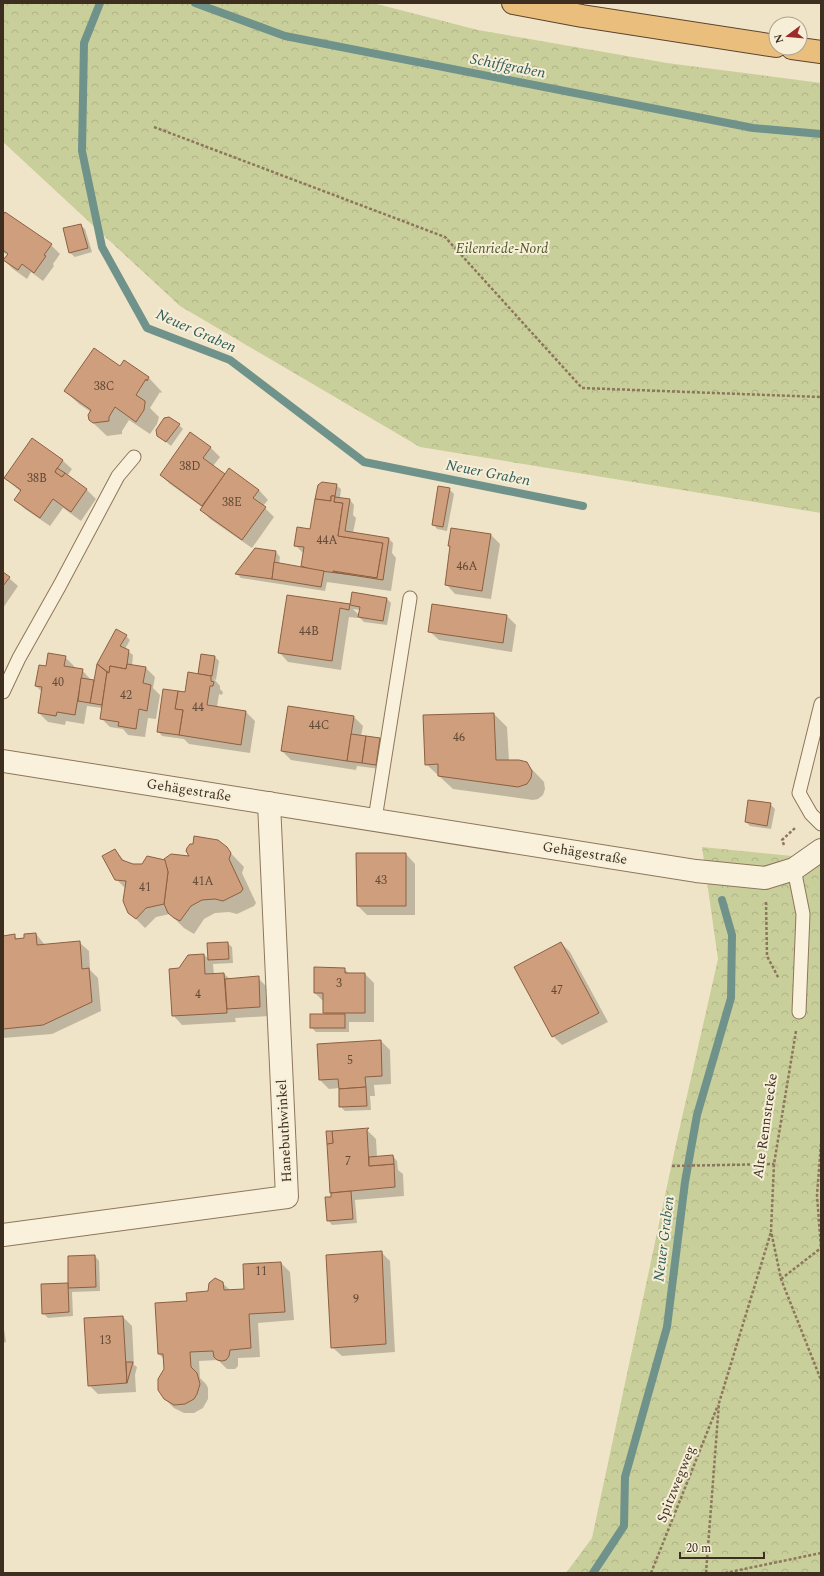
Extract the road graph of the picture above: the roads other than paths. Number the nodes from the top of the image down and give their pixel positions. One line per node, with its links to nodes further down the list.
1 (513, 3): 2 (highway)
2 (768, 45)
3 (808, 50): 4 (highway)
4 (821, 52)
5 (134, 457): 7 (lane)
6 (410, 598): 11 (lane)
7 (3, 692)
8 (821, 704): 12 (lane)
9 (3, 761): 10 (street, Gehägestraße)
10 (269, 803): 11 (street, Gehägestraße); 16 (street, Hanebuthwinkel)
11 (376, 820): 14 (street, Gehägestraße)
12 (821, 824)
13 (821, 850): 14 (street, Gehägestraße)
14 (794, 868): 15 (lane)
15 (799, 1012)
16 (3, 1235)

